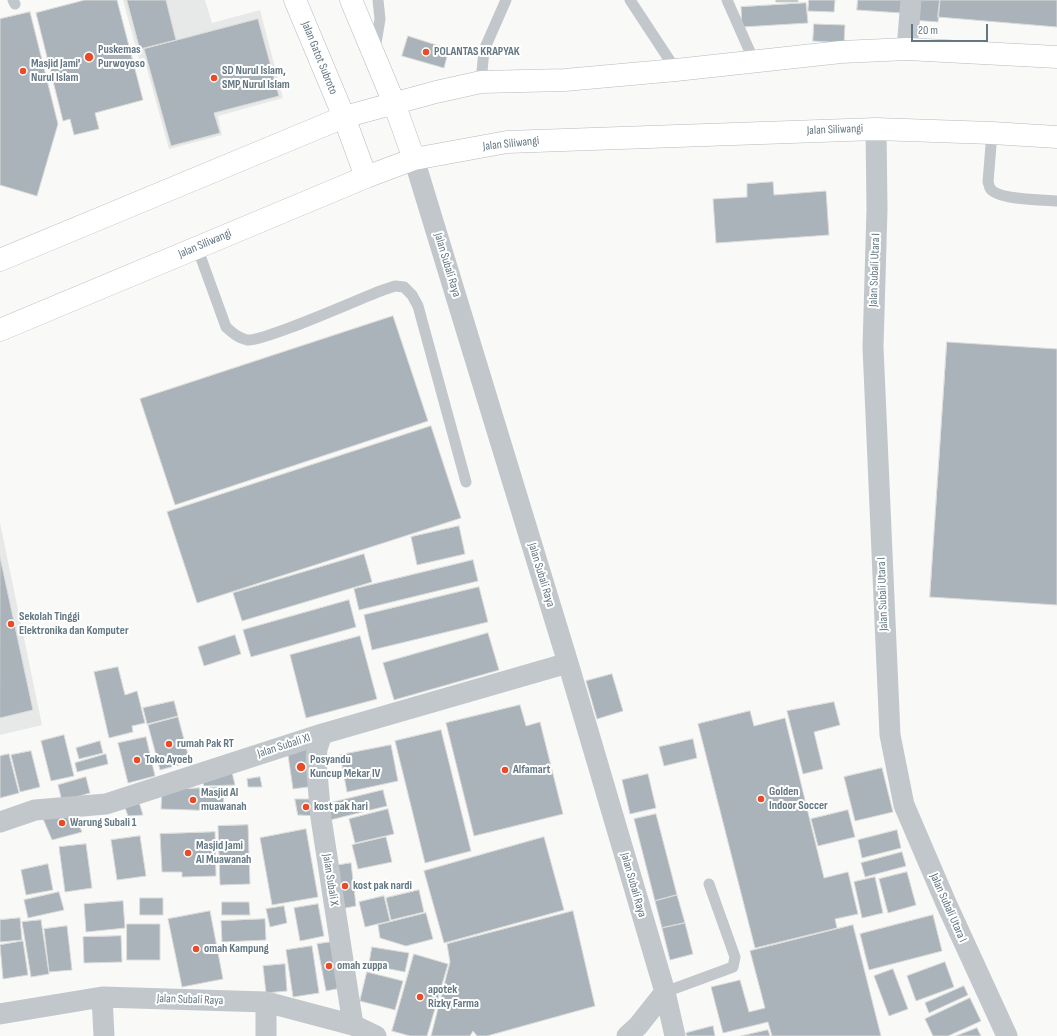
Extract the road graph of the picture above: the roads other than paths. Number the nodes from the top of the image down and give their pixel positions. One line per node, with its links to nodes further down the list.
1 (295, 0): 15 (main road, Jalan Gatot Subroto)
2 (351, 0): 9 (main road)
3 (378, 0): 9 (lane)
4 (506, 0): 13 (lane)
5 (630, 0): 12 (lane)
6 (727, 0): 11 (lane)
7 (911, 0): 8 (street)
8 (907, 50): 10 (main road); 11 (main road)
9 (375, 53): 14 (main road)
10 (1057, 57)
11 (754, 61): 12 (main road)
12 (676, 70): 13 (main road)
13 (481, 82): 14 (main road)
14 (394, 103): 15 (main road); 19 (main road)
15 (344, 117): 20 (main road, Jalan Gatot Subroto); 23 (main road)
16 (876, 129): 17 (main road, Jalan Siliwangi); 19 (main road, Jalan Siliwangi); 40 (street, Jalan Subali Utara I)
17 (992, 132): 18 (main road, Jalan Siliwangi); 21 (lane)
18 (1057, 137)
19 (414, 159): 20 (main road, Jalan Siliwangi); 26 (street, Jalan Subali Raya)
20 (366, 177): 22 (main road, Jalan Siliwangi)
21 (1057, 201)
22 (196, 247): 24 (main road, Jalan Siliwangi); 25 (lane)
23 (0, 260)
24 (0, 330)
25 (466, 482)
26 (568, 663): 27 (street, Jalan Subali XI); 30 (street, Jalan Subali Raya)
27 (322, 734): 28 (street, Jalan Subali XI); 34 (street, Jalan Subali X)
28 (0, 822)
29 (709, 884): 30 (lane)
30 (664, 992): 38 (street); 39 (street, Jalan Subali Raya)
31 (102, 997): 32 (street, Jalan Subali Raya); 33 (street, Jalan Subali Raya); 35 (street)
32 (266, 1002): 34 (street, Jalan Subali Raya); 36 (street)
33 (0, 1014)
34 (353, 1025): 37 (street, Jalan Subali Raya)
35 (104, 1036)
36 (266, 1036)
37 (376, 1036)
38 (627, 1036)
39 (674, 1036)
40 (1007, 1036)

